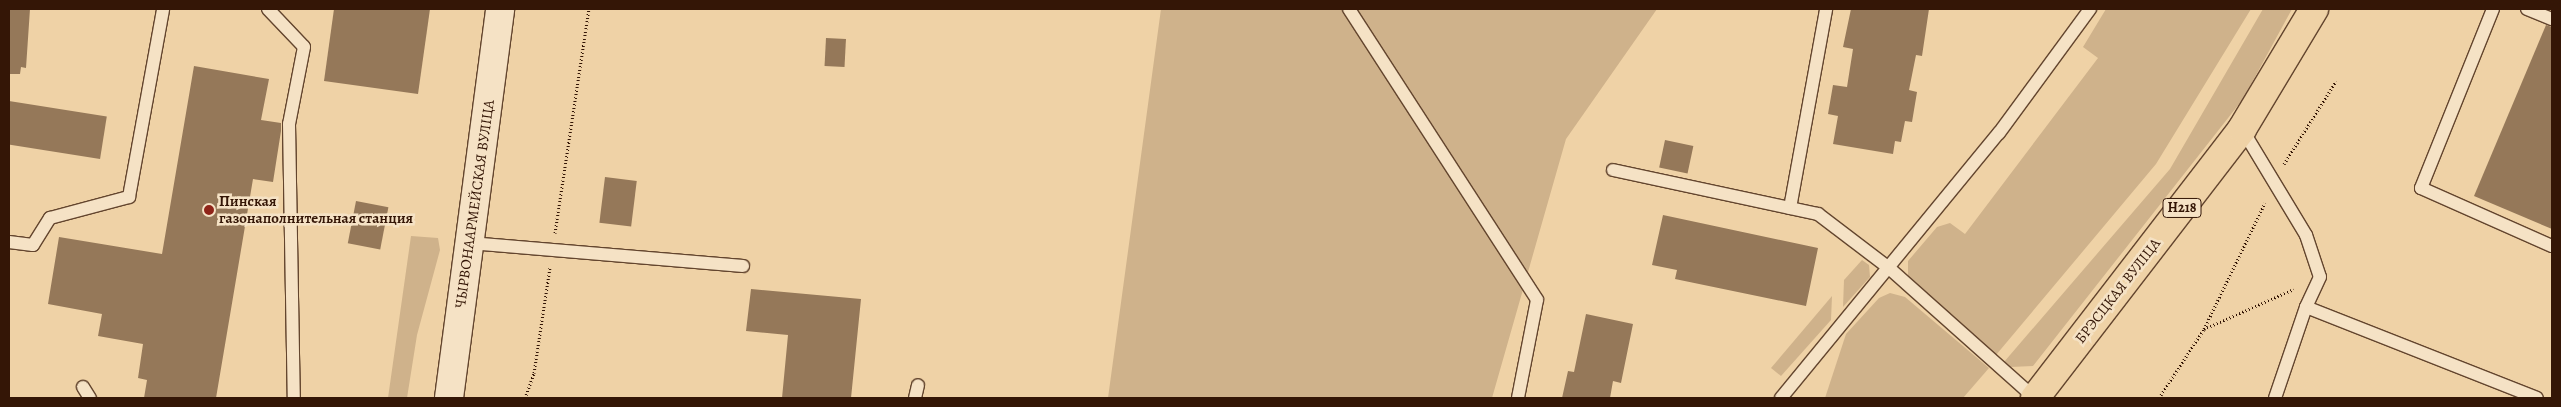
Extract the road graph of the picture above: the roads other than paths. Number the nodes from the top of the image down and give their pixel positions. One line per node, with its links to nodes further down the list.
1 (163, 9): 14 (lane)
2 (268, 9): 23 (lane)
3 (500, 9): 15 (street, ЧЫРВОНААРМЕЙСКАЯ ВУЛІЦА)
4 (1349, 9): 26 (lane)
5 (1826, 9): 13 (lane)
6 (2090, 9): 18 (lane)
7 (2314, 9): 11 (main road, БРЭСЦКАЯ ВУЛІЦА / Н218)
8 (2493, 9): 16 (lane)
9 (2527, 9): 10 (lane)
10 (2552, 19)
11 (2242, 129): 19 (lane); 28 (main road, БРЭСЦКАЯ ВУЛІЦА / Н218)
12 (1613, 170): 13 (lane)
13 (1790, 208): 18 (lane)
14 (9, 242)
15 (470, 243): 17 (lane); 24 (street, ЧЫРВОНААРМЕЙСКАЯ ВУЛІЦА)
16 (2552, 246)
17 (743, 266)
18 (1889, 268): 27 (lane); 28 (lane)
19 (2306, 307): 29 (lane); 30 (lane)
20 (918, 385): 25 (lane)
21 (83, 387): 22 (lane)
22 (90, 398)
23 (294, 398)
24 (449, 398)
25 (915, 398)
26 (1518, 398)
27 (1781, 398)
28 (2035, 398)
29 (2276, 398)
30 (2536, 398)

